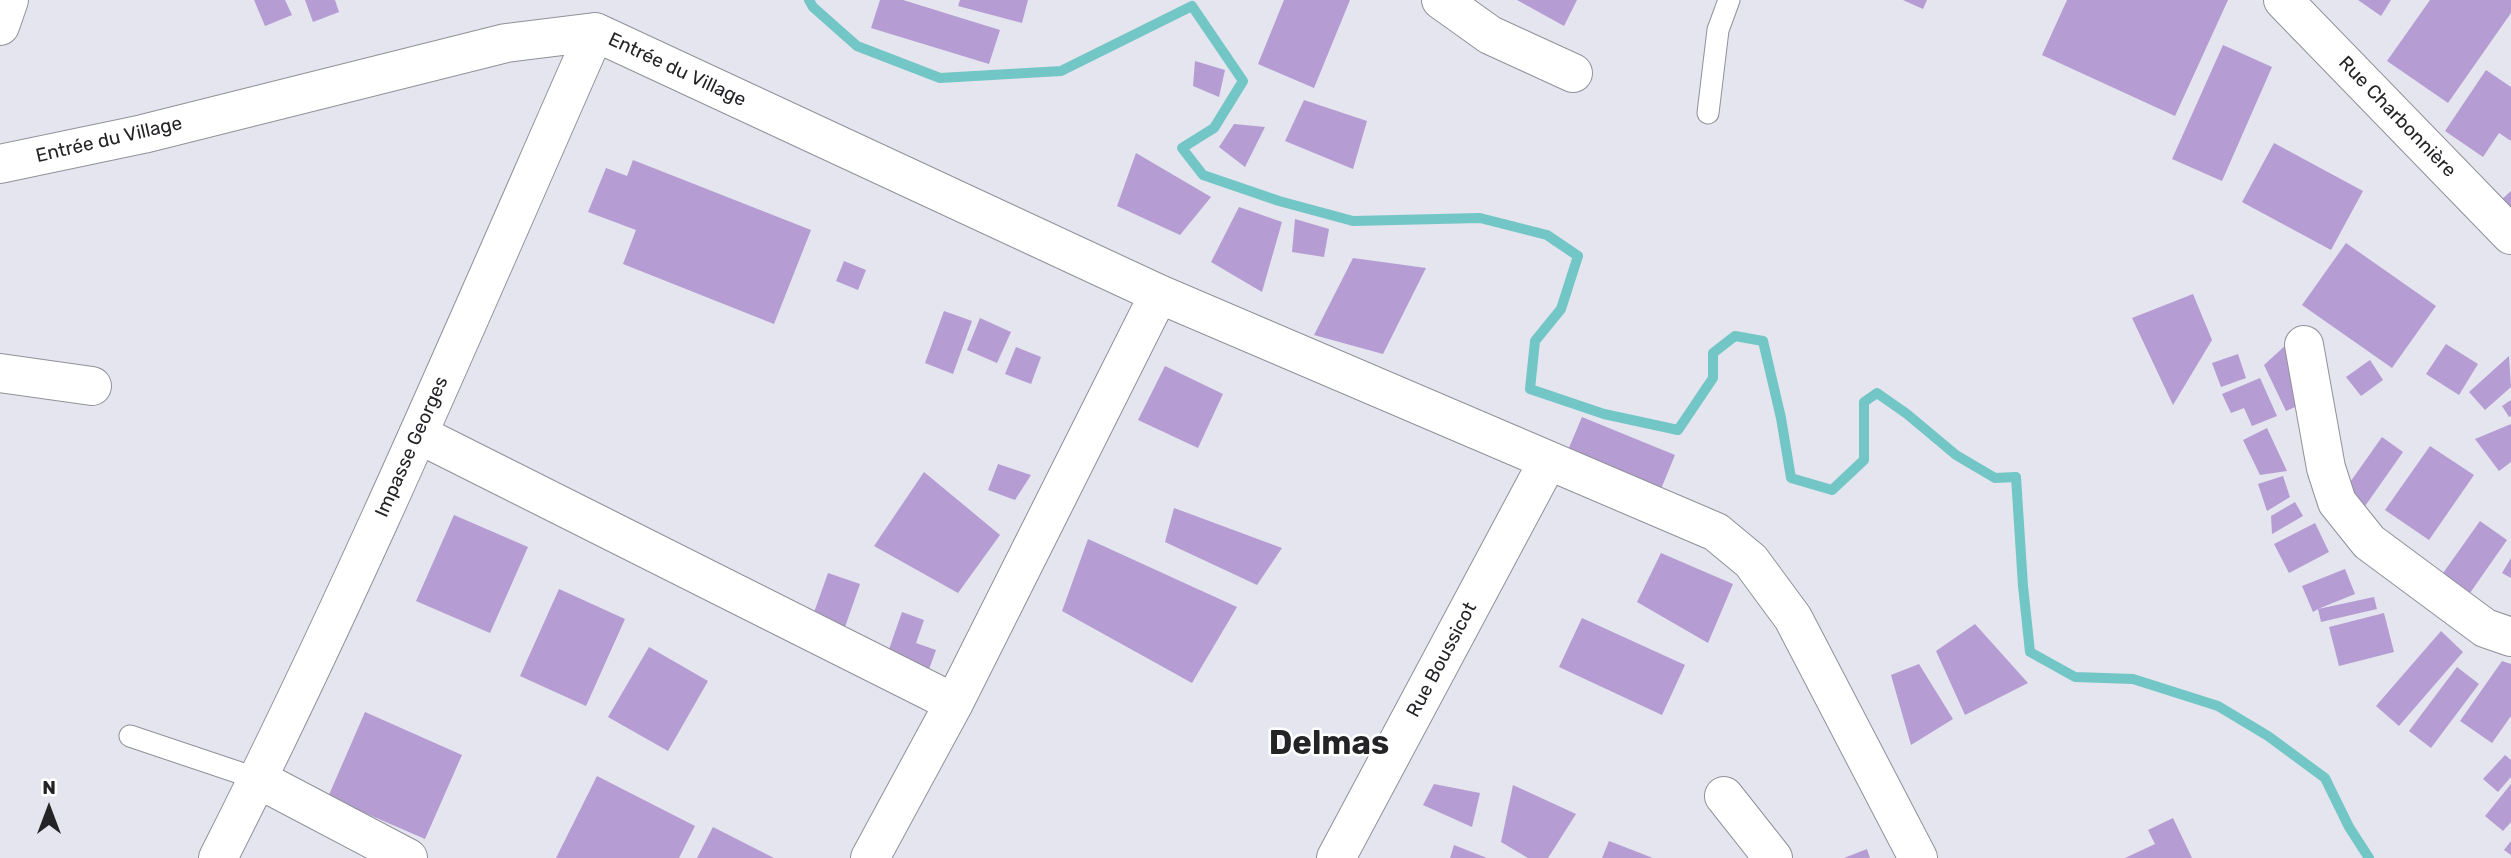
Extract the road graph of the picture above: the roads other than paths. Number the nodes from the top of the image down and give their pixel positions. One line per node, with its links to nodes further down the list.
1 (9, 0): 5 (street)
2 (1441, 0): 7 (street)
3 (1729, 0): 8 (lane)
4 (2283, 0): 10 (street, Rue Charbonnière)
5 (0, 26)
6 (595, 32): 9 (street, Entrée du Village); 11 (street, Entrée du Village); 15 (street, Impasse Georges)
7 (1573, 73)
8 (1708, 113)
9 (0, 164)
10 (2511, 235)
11 (1159, 294): 16 (street, Entrée du Village); 18 (street)
12 (2304, 345): 17 (street)
13 (0, 373): 14 (street)
14 (92, 386)
15 (418, 434): 18 (street); 20 (street, Impasse Georges)
16 (1548, 461): 25 (street, Rue Boussicot); 27 (street, Entrée du Village)
17 (2511, 637)
18 (954, 703): 24 (street)
19 (130, 736): 20 (lane)
20 (258, 779): 22 (street, Impasse Georges); 23 (street)
21 (1724, 796): 26 (street)
22 (218, 858)
23 (408, 858)
24 (870, 858)
25 (1336, 858)
26 (1773, 858)
27 (1918, 858)

